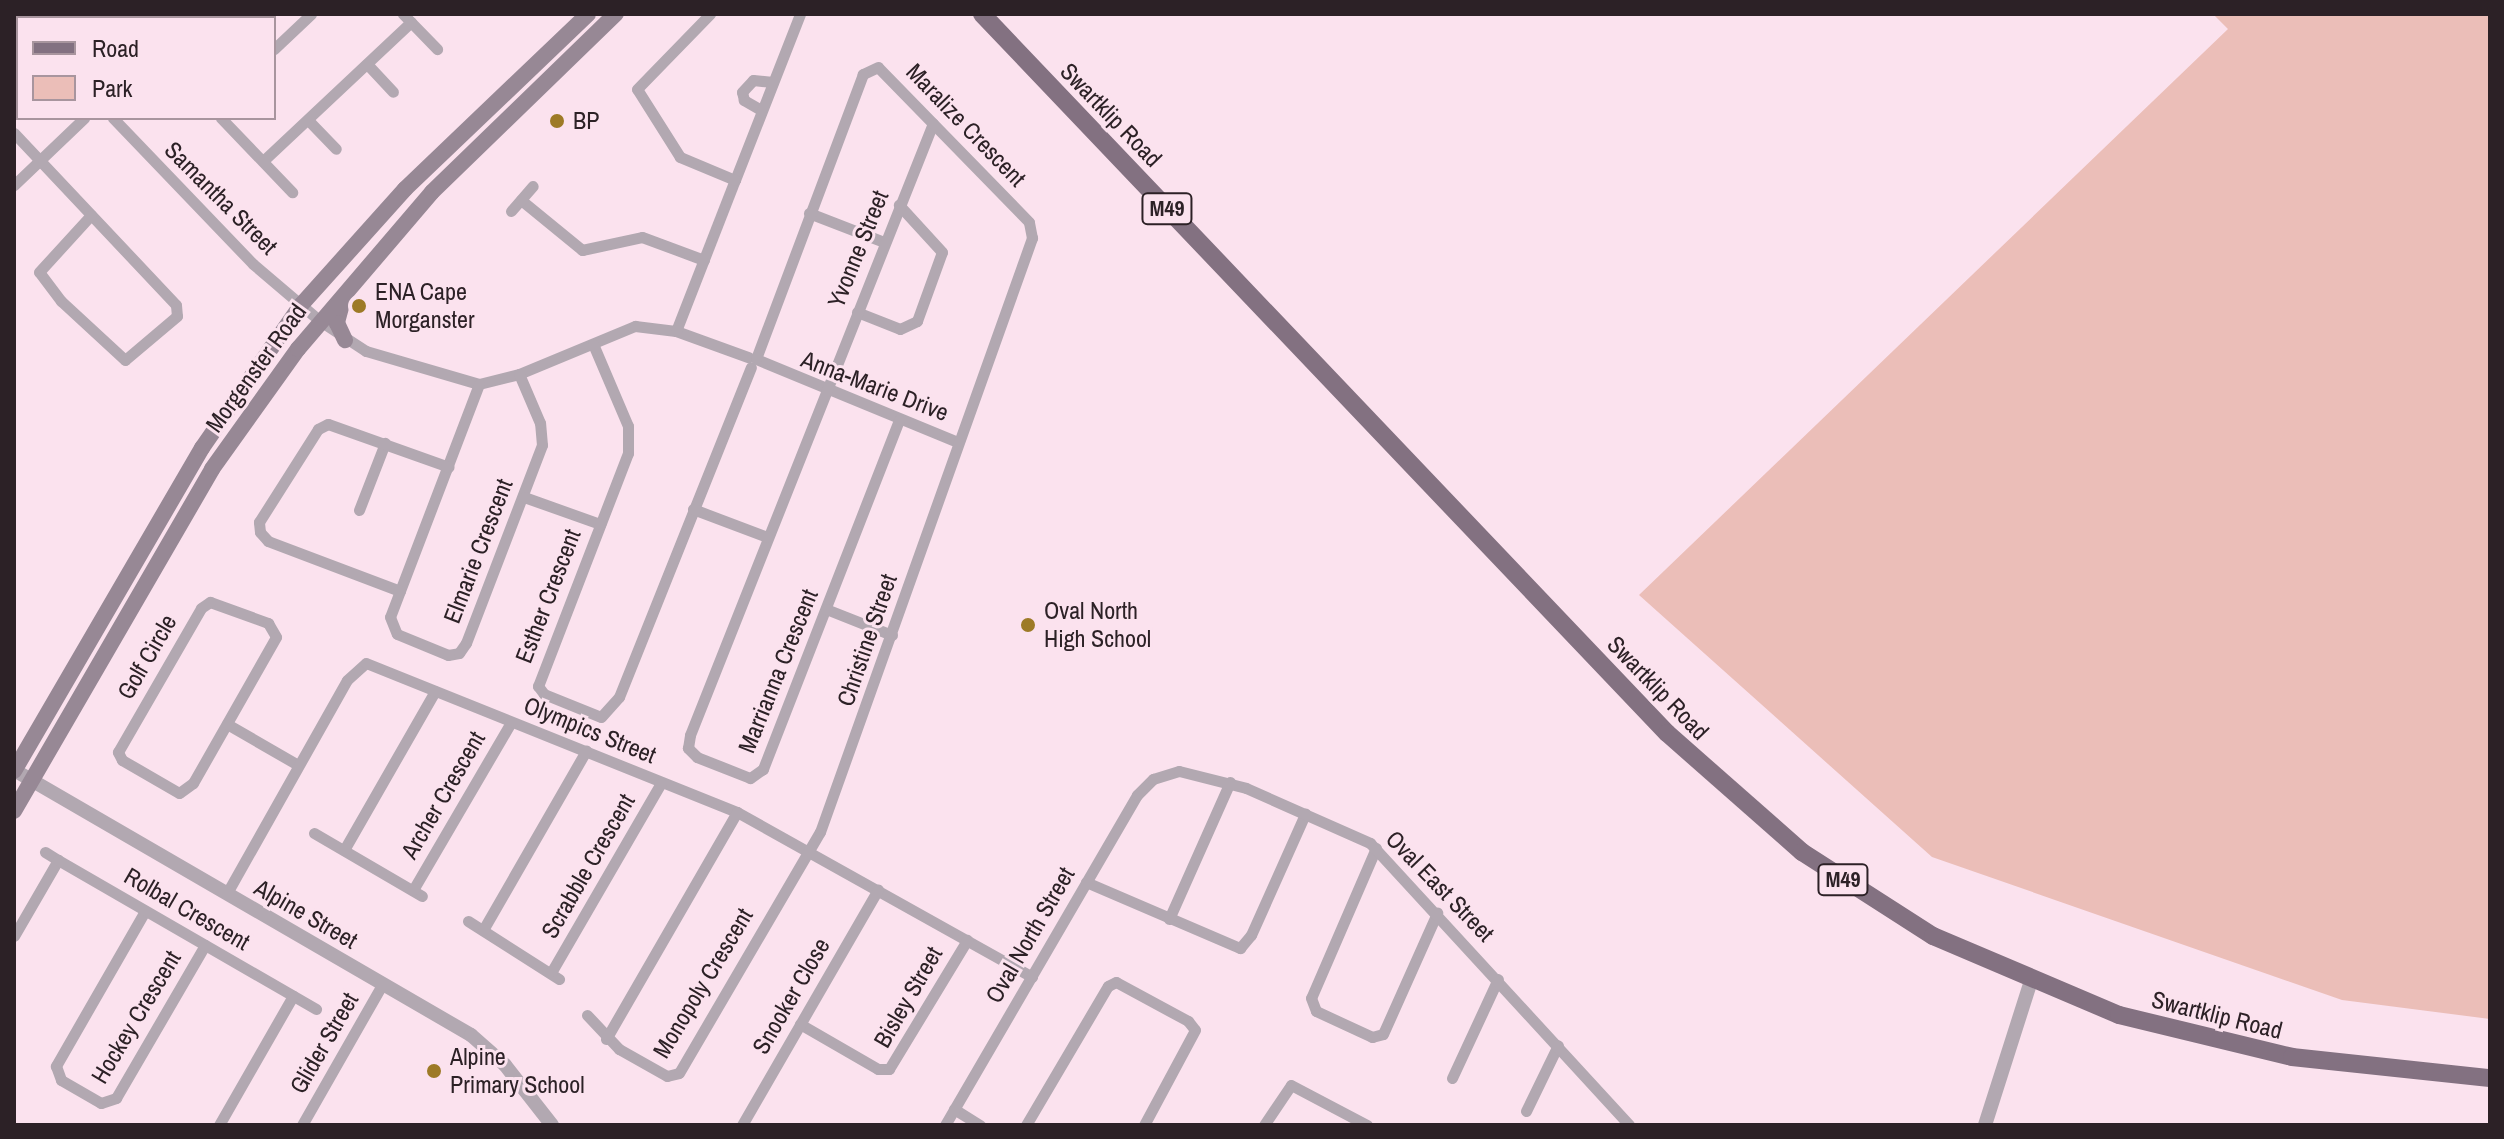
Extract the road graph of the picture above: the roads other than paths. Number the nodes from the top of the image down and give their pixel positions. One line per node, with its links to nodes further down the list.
1 (311, 14): 8 (street)
2 (588, 14): 35 (main road, Morgenster Road)
3 (616, 14): 34 (main road, Morgenster Road)
4 (710, 14): 23 (street)
5 (800, 14): 11 (street)
6 (982, 14): 89 (main road, Swartklip Road / M49)
7 (407, 18): 9 (street); 10 (street)
8 (276, 47)
9 (437, 49)
10 (367, 64): 12 (street); 17 (street)
11 (773, 82): 13 (street); 13 (street)
12 (393, 92)
13 (761, 110): 23 (street)
14 (82, 120): 21 (street)
15 (115, 120): 35 (street, Samantha Street)
16 (223, 120): 22 (street)
17 (308, 120): 20 (street); 22 (street)
18 (933, 123): 28 (street, Yvonne Street); 30 (street, Maralize Crescent); 46 (street, Maralize Crescent)
19 (14, 133): 21 (street)
20 (336, 149)
21 (39, 160): 24 (street); 31 (street)
22 (263, 161): 26 (street)
23 (735, 180): 33 (street)
24 (14, 185)
25 (533, 186): 27 (street)
26 (292, 192)
27 (521, 200): 29 (street); 33 (street)
28 (899, 205): 32 (street, Yvonne Street); 36 (street)
29 (511, 211)
30 (809, 213): 32 (street); 41 (street, Maralize Crescent)
31 (91, 215): 31 (street)
32 (884, 242): 36 (street, Yvonne Street)
33 (704, 260): 38 (street)
34 (362, 269): 37 (main road, Morgenster Road); 39 (main road)
35 (301, 305): 37 (street, Samantha Street); 62 (main road, Morgenster Road)
36 (857, 312): 44 (street, Yvonne Street)
37 (320, 321): 39 (street, Anna-Marie Drive); 64 (main road, Morgenster Road)
38 (676, 331): 40 (street, Anna-Marie Drive); 41 (street, Anna-Marie Drive)
39 (345, 340): 43 (street, Anna-Marie Drive)
40 (593, 344): 42 (street, Anna-Marie Drive); 52 (street, Esther Crescent)
41 (751, 361): 44 (street, Anna-Marie Drive); 50 (street, Esther Crescent)
42 (519, 374): 43 (street, Anna-Marie Drive); 49 (street, Elmarie Crescent)
43 (479, 384): 48 (street, Elmarie Crescent)
44 (825, 391): 45 (street, Anna-Marie Drive); 53 (street, Marrianna Crescent)
45 (899, 420): 46 (street, Anna-Marie Drive); 55 (street, Marrianna Crescent)
46 (957, 442): 56 (street, Christine Street)
47 (385, 443): 48 (street); 51 (street); 54 (street)
48 (449, 467): 54 (street, Elmarie Crescent)
49 (524, 497): 52 (street); 54 (street, Elmarie Crescent)
50 (693, 509): 52 (street, Esther Crescent); 53 (street)
51 (359, 510)
52 (600, 524)
53 (767, 537): 55 (street, Marrianna Crescent)
54 (400, 591)
55 (826, 609): 56 (street)
56 (892, 635): 71 (street, Christine Street)
57 (435, 691): 58 (street, Olympics Street); 61 (street, Olympics Street); 73 (street)
58 (511, 722): 60 (street, Olympics Street); 73 (street, Archer Crescent)
59 (227, 724): 59 (street, Golf Circle); 61 (street)
60 (586, 751): 66 (street, Olympics Street); 83 (street)
61 (298, 765): 78 (street, Olympics Street)
62 (14, 771): 64 (street, Alpine Street)
63 (1162, 775): 65 (street, Oval East Street); 76 (street, Oval North Street)
64 (32, 780): 67 (main road, Morgenster Road); 78 (street, Alpine Street)
65 (1230, 782): 69 (street, Oval East Street); 81 (street)
66 (661, 783): 68 (street, Olympics Street); 83 (street, Scrabble Crescent)
67 (14, 811)
68 (737, 812): 71 (street, Olympics Street); 95 (street)
69 (1305, 814): 72 (street, Oval East Street); 81 (street)
70 (314, 833): 73 (street, Archer Crescent)
71 (809, 848): 77 (street, Olympics Street); 95 (street, Monopoly Crescent)
72 (1376, 848): 80 (street, Oval East Street); 80 (street)
73 (344, 850)
74 (45, 852): 75 (street, Rolbal Crescent)
75 (58, 860): 79 (street, Rolbal Crescent); 84 (street)
76 (1086, 882): 81 (street); 87 (street, Oval North Street)
77 (878, 889): 85 (street, Olympics Street); 94 (street, Snooker Close)
78 (227, 893): 90 (street, Alpine Street)
79 (145, 911): 86 (street, Rolbal Crescent); 86 (street, Hockey Crescent)
80 (1437, 913): 88 (street, Oval East Street)
81 (1169, 919)
82 (468, 921): 83 (street, Scrabble Crescent)
83 (483, 930)
84 (14, 936)
85 (967, 940): 87 (street, Olympics Street); 94 (street, Bisley Street)
86 (205, 945): 91 (street, Rolbal Crescent)
87 (1032, 977): 99 (street, Oval North Street)
88 (1498, 979): 96 (street, Oval East Street); 97 (street)
89 (2031, 981): 98 (main road, Swartklip Road / M49); 112 (street)
90 (383, 983): 102 (street, Glider Street); 103 (street, Alpine Street)
91 (293, 996): 92 (street, Rolbal Crescent); 101 (street)
92 (316, 1009)
93 (587, 1015): 95 (street, Monopoly Crescent)
94 (800, 1024): 104 (street, Snooker Close)
95 (606, 1039)
96 (1558, 1045): 100 (street); 111 (street, Oval East Street)
97 (1452, 1078)
98 (2490, 1078)
99 (954, 1109): 105 (street, Oval North Street); 106 (street)
100 (1526, 1111)
101 (219, 1125)
102 (302, 1125)
103 (552, 1125)
104 (742, 1125)
105 (945, 1125)
106 (980, 1125)
107 (1026, 1125): 108 (street)
108 (1144, 1125)
109 (1264, 1125): 110 (street)
110 (1367, 1125)
111 (1629, 1125)
112 (1985, 1125)

